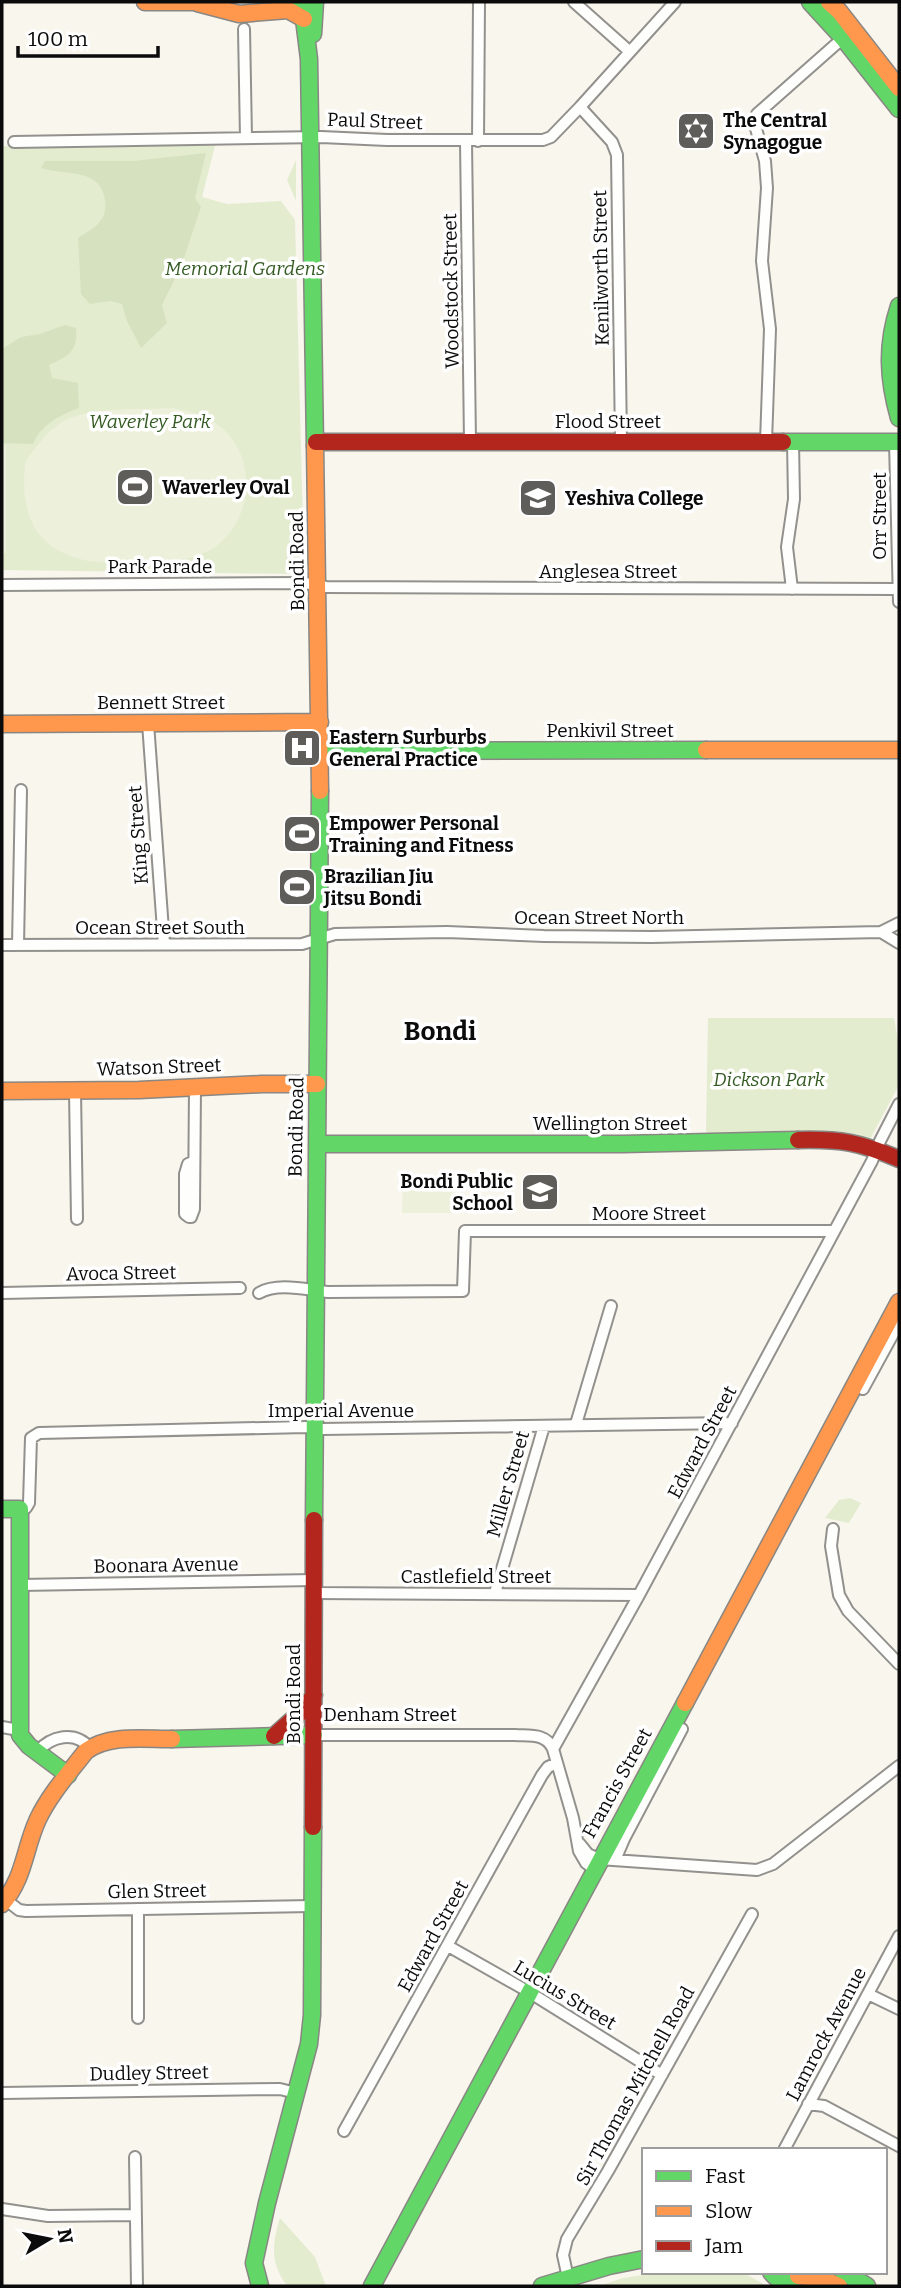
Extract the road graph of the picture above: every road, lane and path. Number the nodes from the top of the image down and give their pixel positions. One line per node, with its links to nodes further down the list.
1 (145, 2): 2 (main road)
2 (201, 2): 11 (main road)
3 (273, 2): 11 (main road)
4 (299, 2): 12 (main road, Bondi Road)
5 (315, 2): 16 (main road)
6 (480, 2): 23 (street)
7 (574, 2): 15 (street)
8 (675, 2): 15 (street, Paul Street)
9 (810, 2): 14 (main road)
10 (832, 4): 14 (main road); 17 (main road)
11 (226, 11): 12 (main road)
12 (304, 19): 16 (main road, Bondi Road)
13 (244, 29): 21 (street)
14 (843, 38): 19 (main road); 32 (street)
15 (629, 51): 18 (street, Paul Street)
16 (309, 58): 20 (main road, Bondi Road)
17 (899, 88)
18 (580, 107): 23 (street, Paul Street); 31 (street, Kenilworth Street)
19 (899, 109)
20 (311, 137): 21 (street, Paul Street); 22 (street, Paul Street); 29 (main road, Bondi Road)
21 (246, 138): 24 (street, Paul Street)
22 (466, 141): 23 (street, Paul Street); 30 (street, Woodstock Street)
23 (478, 141)
24 (15, 142)
25 (899, 306): 28 (main road)
26 (899, 341): 27 (main road)
27 (899, 376)
28 (899, 418)
29 (316, 442): 30 (main road, Flood Street); 36 (main road, Bondi Road)
30 (470, 442): 31 (main road, Flood Street)
31 (621, 442): 32 (main road, Flood Street)
32 (766, 442): 33 (main road, Flood Street)
33 (793, 442): 34 (main road, Flood Street); 37 (street)
34 (897, 442): 38 (street, Orr Street)
35 (2, 585): 36 (street, Park Parade)
36 (318, 586): 37 (street, Anglesea Street); 40 (main road, Bondi Road)
37 (792, 589): 38 (street, Anglesea Street)
38 (897, 589): 39 (street, Orr Street)
39 (899, 603)
40 (320, 722): 41 (main road, Bennett Street); 44 (main road, Bondi Road)
41 (148, 723): 42 (main road, Bennett Street); 50 (street, King Street)
42 (2, 724)
43 (899, 750): 44 (main road, Penkivil Street)
44 (320, 751): 48 (main road, Bondi Road)
45 (21, 790): 52 (street)
46 (899, 923): 47 (street, Ocean Street North)
47 (881, 932): 48 (street, Ocean Street North); 49 (street)
48 (318, 939): 50 (street, Ocean Street South); 53 (main road, Bondi Road)
49 (899, 943)
50 (164, 944): 52 (street, Ocean Street South)
51 (2, 945): 52 (street, Ocean Street South)
52 (18, 945)
53 (317, 1083): 54 (main road, Watson Street); 58 (main road, Bondi Road)
54 (195, 1087): 55 (main road, Watson Street); 61 (street)
55 (75, 1090): 56 (main road, Watson Street); 62 (street)
56 (2, 1091)
57 (899, 1104): 59 (street, Edward Street)
58 (317, 1143): 59 (main road, Wellington Street); 65 (main road, Bondi Road)
59 (877, 1148): 60 (main road, Wellington Street); 63 (street, Edward Street)
60 (899, 1159)
61 (193, 1162)
62 (78, 1219)
63 (834, 1231): 65 (street, Moore Street); 72 (street, Edward Street)
64 (240, 1288): 66 (street, Avoca Street)
65 (316, 1290): 67 (street); 75 (main road, Bondi Road)
66 (2, 1293)
67 (259, 1293)
68 (899, 1304): 96 (main road, Francis Street)
69 (611, 1306): 73 (street)
70 (899, 1323): 71 (street)
71 (863, 1389)
72 (732, 1423): 73 (street, Imperial Avenue); 82 (street, Edward Street)
73 (576, 1424): 74 (street, Imperial Avenue)
74 (544, 1426): 75 (street, Imperial Avenue); 81 (street, Miller Street)
75 (314, 1428): 77 (street, Imperial Avenue); 80 (main road, Bondi Road)
76 (2, 1509): 77 (main road)
77 (20, 1509): 79 (main road)
78 (833, 1529): 83 (street)
79 (20, 1585): 80 (street, Boonara Avenue); 87 (main road)
80 (314, 1587): 81 (street, Castlefield Street); 84 (main road, Bondi Road)
81 (495, 1593): 82 (street, Castlefield Street)
82 (639, 1595): 91 (street, Edward Street)
83 (899, 1664)
84 (314, 1695): 88 (main road, Bondi Road); 89 (main road)
85 (2, 1727): 87 (street)
86 (682, 1729): 96 (street, Francis Street)
87 (19, 1730): 92 (main road)
88 (314, 1735): 89 (main road, Denham Street); 91 (street, Denham Street); 98 (main road, Bondi Road)
89 (274, 1736): 90 (main road, Denham Street)
90 (90, 1748): 92 (street); 95 (main road)
91 (553, 1749): 93 (street)
92 (37, 1752): 95 (main road)
93 (557, 1763): 96 (street); 102 (street, Edward Street)
94 (899, 1766): 96 (street)
95 (68, 1775): 97 (main road)
96 (603, 1863): 103 (main road, Francis Street)
97 (4, 1902): 99 (street, Glen Street)
98 (312, 1906): 99 (street, Glen Street); 109 (main road, Bondi Road)
99 (138, 1909): 106 (street)
100 (752, 1914): 107 (street, Sir Thomas Mitchell Road)
101 (899, 1936): 104 (street, Lamrock Avenue)
102 (449, 1946): 103 (street, Lucius Street); 111 (street, Edward Street)
103 (529, 1992): 107 (street, Lucius Street); 126 (main road, Francis Street)
104 (868, 1994): 105 (street); 110 (street, Lamrock Avenue)
105 (899, 2009)
106 (138, 2018)
107 (662, 2075): 122 (street, Sir Thomas Mitchell Road)
108 (2, 2093): 109 (street, Dudley Street)
109 (296, 2093): 117 (main road, Bondi Road)
110 (808, 2104): 112 (street); 113 (street, Lamrock Avenue)
111 (344, 2131)
112 (899, 2146)
113 (785, 2148)
114 (135, 2157): 116 (street)
115 (2, 2209): 116 (street)
116 (136, 2215): 123 (street)
117 (259, 2247): 124 (main road, Bondi Road); 125 (main road, Bondi Road)
118 (642, 2259): 122 (main road)
119 (772, 2274): 120 (main road)
120 (800, 2274): 128 (main road)
121 (846, 2274): 129 (main road)
122 (568, 2277): 127 (main road)
123 (137, 2286)
124 (260, 2286)
125 (271, 2286)
126 (372, 2286)
127 (542, 2286)
128 (839, 2286)
129 (867, 2286)

